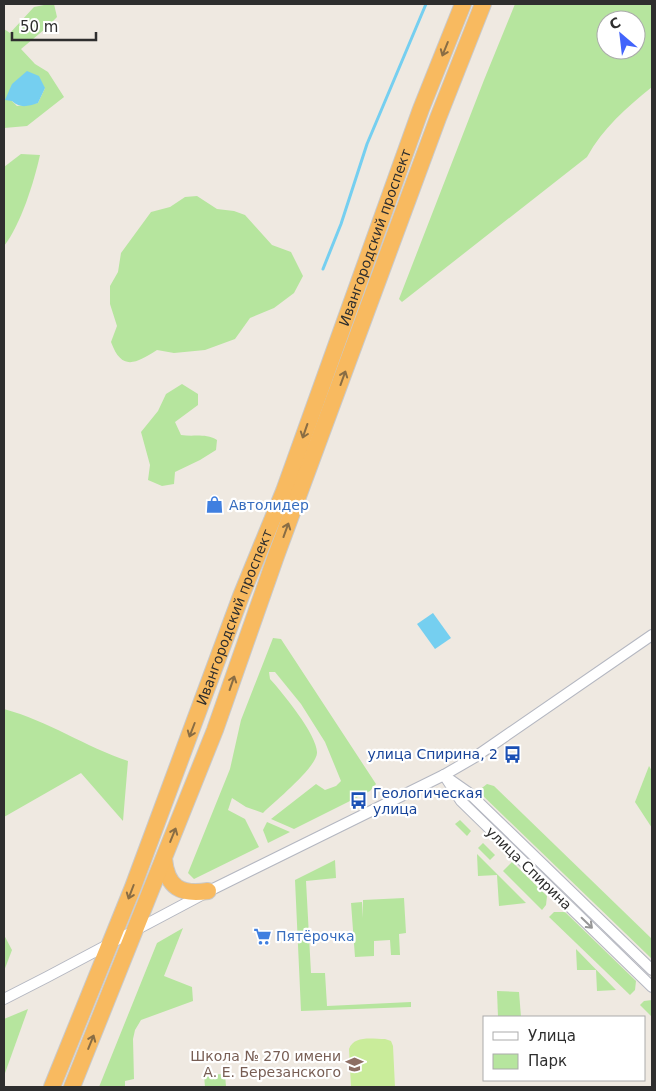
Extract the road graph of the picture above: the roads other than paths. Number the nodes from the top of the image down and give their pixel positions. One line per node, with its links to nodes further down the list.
1 (463, 4): 8 (highway, Ивангородский проспект, one-way to 8)
2 (482, 4): 5 (highway, Ивангородский проспект, one-way to 2)
3 (652, 635): 4 (street)
4 (444, 775): 6 (street); 9 (street, улица Спирина); 10 (street, улица Спирина, one-way to 10)
5 (164, 859): 6 (highway); 7 (highway, Ивангородский проспект)
6 (208, 891): 7 (street)
7 (136, 929): 8 (street); 13 (highway, Ивангородский проспект, one-way to 7)
8 (111, 942): 11 (street); 12 (highway, Ивангородский проспект)
9 (652, 970)
10 (652, 987)
11 (4, 999)
12 (52, 1087)
13 (72, 1087)

